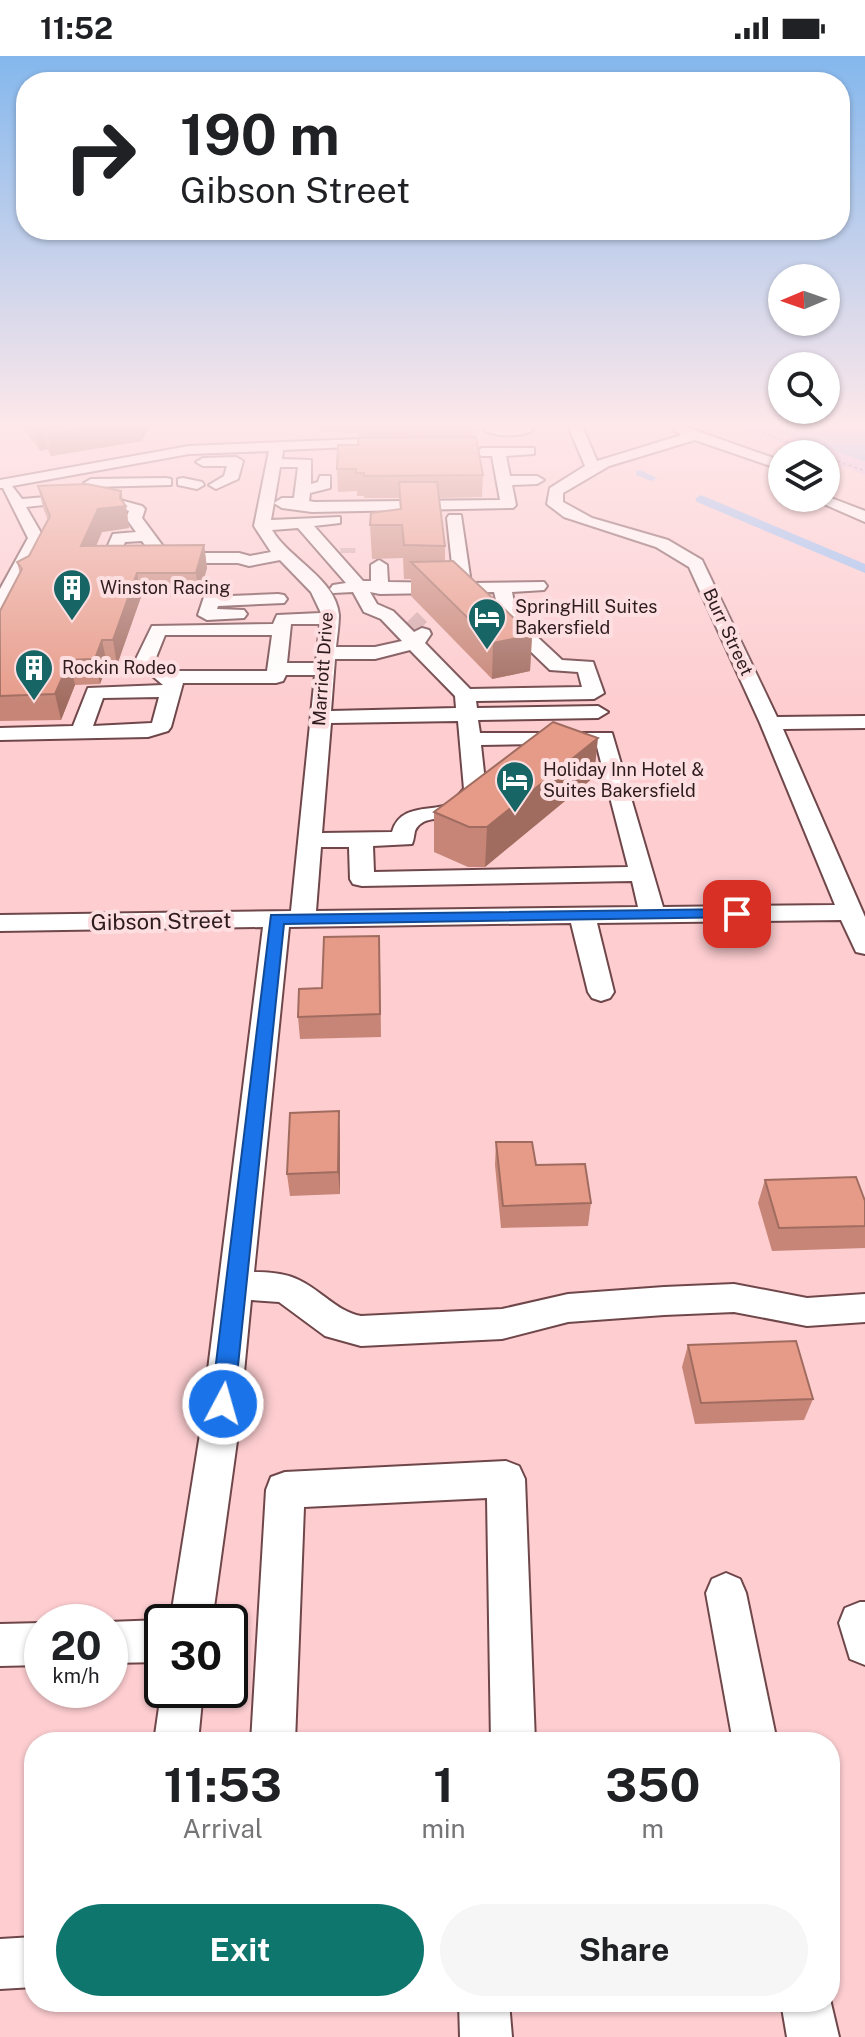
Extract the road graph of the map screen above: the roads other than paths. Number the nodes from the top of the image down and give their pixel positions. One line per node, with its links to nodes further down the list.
1 (25, 518): 22 (street)
2 (134, 518): 10 (street)
3 (263, 518): 9 (street)
4 (426, 518): 7 (street)
5 (455, 518): 19 (street)
6 (584, 518): 33 (street, Burr Street)
7 (326, 520): 8 (street); 11 (street)
8 (301, 522): 9 (street); 11 (street)
9 (262, 526): 12 (street, Marriott Drive)
10 (148, 536): 13 (street); 13 (street)
11 (341, 551): 16 (street)
12 (282, 555): 15 (street); 21 (street, Marriott Drive)
13 (163, 558): 15 (street)
14 (379, 565): 20 (street)
15 (220, 571): 23 (street)
16 (358, 586): 20 (street); 21 (street); 25 (street)
17 (502, 586): 18 (street); 19 (street); 29 (street)
18 (538, 586)
19 (463, 587): 20 (street)
20 (380, 589)
21 (322, 592): 24 (street, Marriott Drive)
22 (0, 605)
23 (282, 615): 24 (street); 27 (street); 28 (street)
24 (329, 618): 26 (street, Marriott Drive)
25 (415, 631): 26 (street); 30 (street)
26 (326, 661): 27 (street); 31 (street, Marriott Drive)
27 (277, 669): 28 (street)
28 (173, 684): 34 (street); 34 (street)
29 (596, 702): 30 (street); 36 (street)
30 (466, 705): 31 (street); 37 (street)
31 (321, 717): 40 (street, Marriott Drive)
32 (865, 722): 33 (street)
33 (770, 723): 43 (street, Burr Street)
34 (81, 732): 35 (street)
35 (0, 734)
36 (605, 737): 37 (street); 42 (street)
37 (470, 739): 39 (street)
38 (431, 835): 39 (street)
39 (404, 839): 41 (street)
40 (309, 840): 41 (street); 46 (street, Marriott Drive)
41 (361, 840): 42 (street)
42 (642, 874): 45 (street)
43 (850, 912): 45 (street, Gibson Street); 48 (street, Burr Street)
44 (582, 915): 45 (street, Gibson Street); 46 (street, Gibson Street); 49 (street)
45 (653, 915)
46 (290, 919): 47 (street, Gibson Street); 50 (street, Marriott Drive)
47 (0, 923)
48 (865, 946)
49 (601, 992)
50 (236, 1286): 51 (street); 53 (street, Marriott Drive)
51 (865, 1308)
52 (726, 1593): 60 (street)
53 (194, 1604)
54 (865, 1623): 56 (street)
55 (24, 1644): 57 (street)
56 (865, 1644)
57 (0, 1645)
58 (273, 1732): 59 (street)
59 (513, 1732)
60 (753, 1732)
61 (24, 1963): 62 (street)
62 (0, 1964)
63 (485, 2012): 65 (street)
64 (808, 2012): 66 (street)
65 (486, 2037)
66 (813, 2037)

